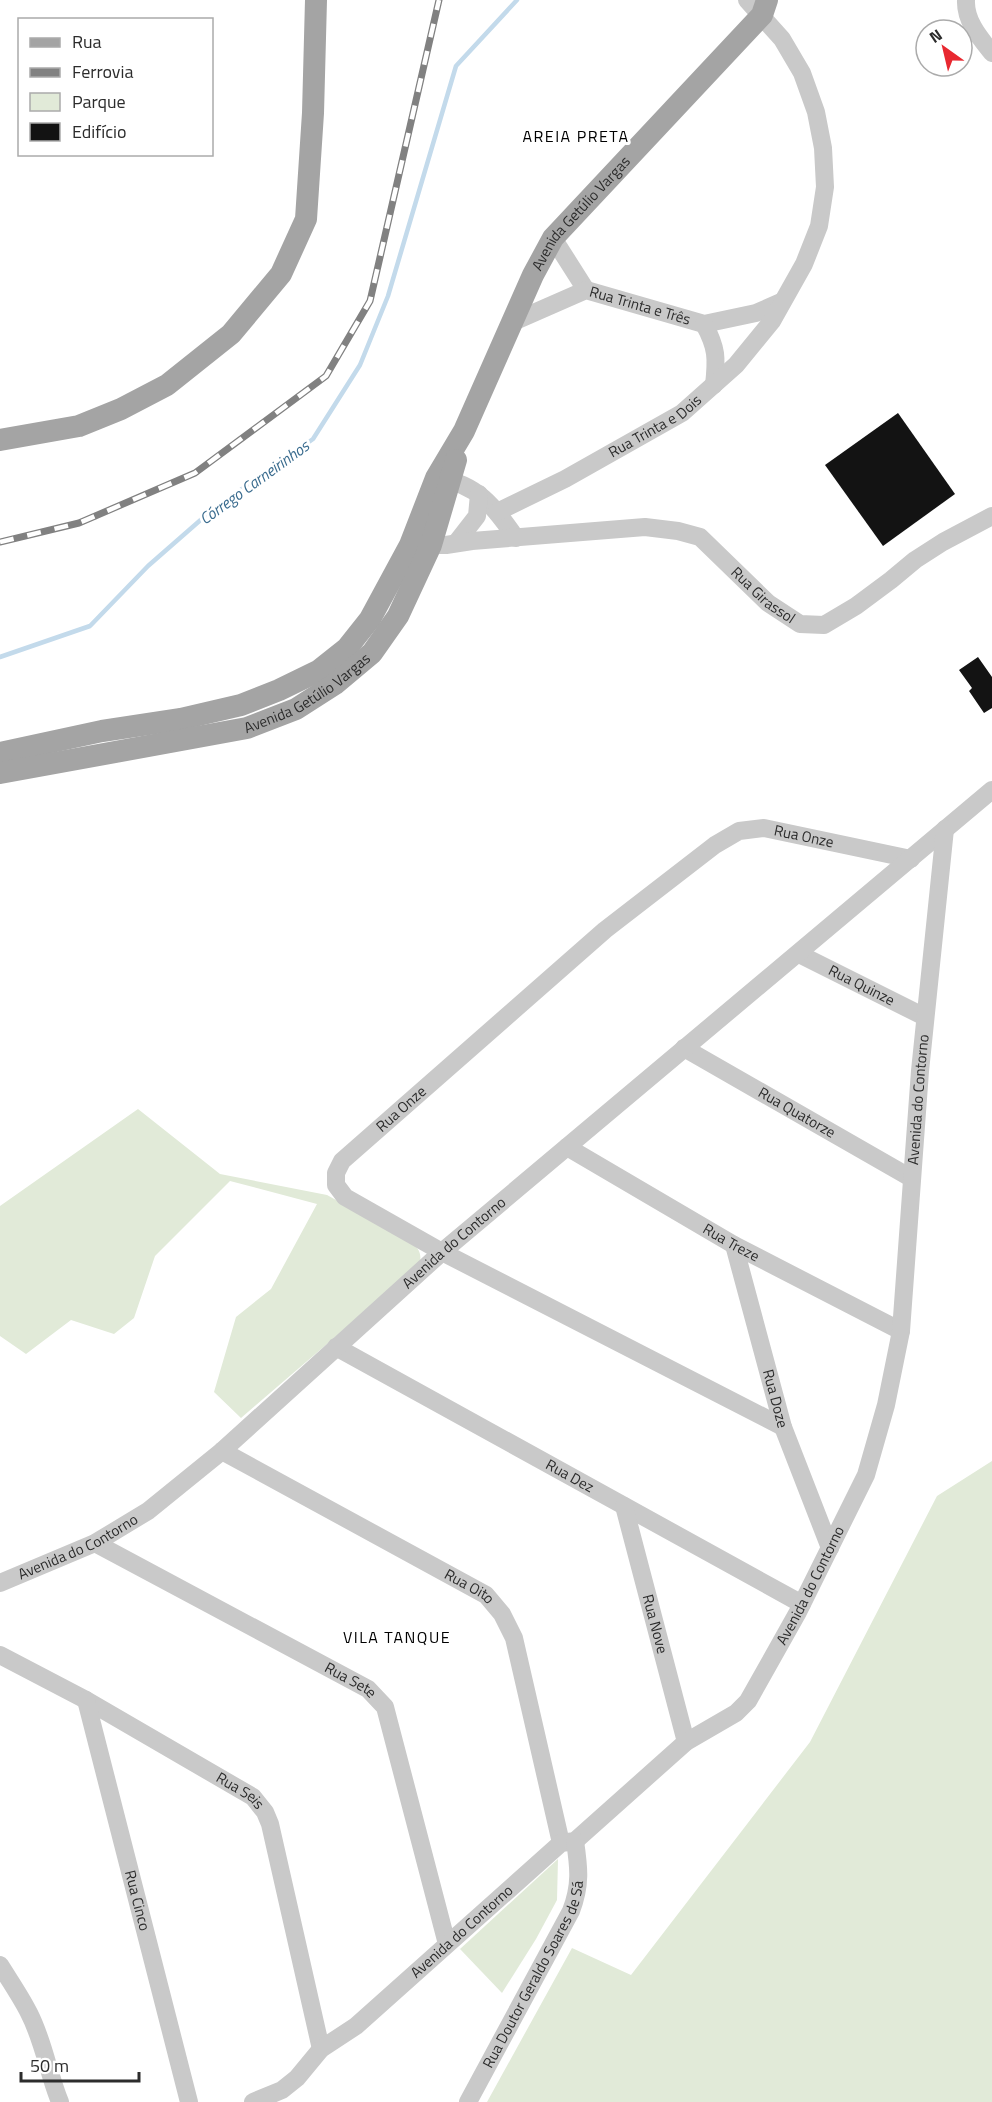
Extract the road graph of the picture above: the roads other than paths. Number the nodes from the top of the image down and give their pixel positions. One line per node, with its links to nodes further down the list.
1 (316, 0): 6 (main road)
2 (329, 0): 6 (main road)
3 (966, 0): 5 (street)
4 (759, 5): 7 (main road, Avenida Getúlio Vargas); 9 (street, Rua Trinta e Dois)
5 (992, 53)
6 (313, 113): 13 (main road)
7 (553, 238): 8 (street); 10 (main road, Avenida Getúlio Vargas)
8 (586, 290): 10 (street, Rua Trinta e Três); 11 (street, Rua Trinta e Três)
9 (781, 302): 11 (street); 12 (street, Rua Trinta e Dois)
10 (513, 322): 14 (main road, Avenida Getúlio Vargas)
11 (704, 324): 12 (street)
12 (714, 385): 16 (street, Rua Trinta e Dois)
13 (0, 440)
14 (443, 479): 15 (street); 20 (main road, Avenida Getúlio Vargas)
15 (479, 494): 16 (street); 19 (street)
16 (497, 512): 18 (street)
17 (992, 516): 18 (street, Rua Girassol)
18 (516, 538): 19 (street, Rua Girassol)
19 (456, 543): 20 (street, Rua Girassol)
20 (421, 545): 21 (main road, Avenida Getúlio Vargas)
21 (182, 729): 22 (main road, Avenida Getúlio Vargas); 23 (main road, Avenida Getúlio Vargas)
22 (0, 753)
23 (0, 773)
24 (992, 790): 25 (street, Avenida do Contorno)
25 (945, 830): 26 (street, Avenida do Contorno); 28 (street, Avenida do Contorno)
26 (911, 859): 27 (street, Avenida do Contorno); 33 (street, Rua Onze)
27 (799, 954): 28 (street, Rua Quinze); 29 (street, Avenida do Contorno)
28 (925, 1017): 31 (street, Avenida do Contorno)
29 (684, 1048): 30 (street, Avenida do Contorno); 31 (street, Rua Quatorze)
30 (567, 1147): 32 (street, Rua Treze); 33 (street, Avenida do Contorno)
31 (912, 1178): 34 (street, Avenida do Contorno)
32 (734, 1245): 34 (street, Rua Treze); 36 (street, Rua Doze)
33 (442, 1252): 35 (street, Avenida do Contorno); 36 (street, Rua Onze)
34 (901, 1331): 40 (street, Avenida do Contorno)
35 (336, 1347): 37 (street, Avenida do Contorno); 38 (street, Rua Dez)
36 (783, 1427): 40 (street, Rua Doze)
37 (222, 1451): 39 (street, Avenida do Contorno); 46 (street, Rua Oito)
38 (624, 1506): 42 (street, Rua Dez); 45 (street, Rua Nove)
39 (95, 1543): 41 (street, Avenida do Contorno); 47 (street, Rua Sete)
40 (830, 1548): 42 (street, Avenida do Contorno)
41 (0, 1582)
42 (802, 1604): 45 (street, Avenida do Contorno)
43 (0, 1655): 44 (street, Rua Seis)
44 (86, 1700): 49 (street, Rua Seis); 51 (street, Rua Cinco)
45 (686, 1742): 46 (street, Avenida do Contorno)
46 (568, 1842): 47 (street, Avenida do Contorno); 53 (street, Rua Doutor Geraldo Soares de Sá)
47 (447, 1944): 49 (street, Avenida do Contorno)
48 (0, 1965): 50 (street)
49 (321, 2049): 52 (street, Avenida do Contorno)
50 (60, 2102)
51 (189, 2102)
52 (253, 2102)
53 (468, 2102)

